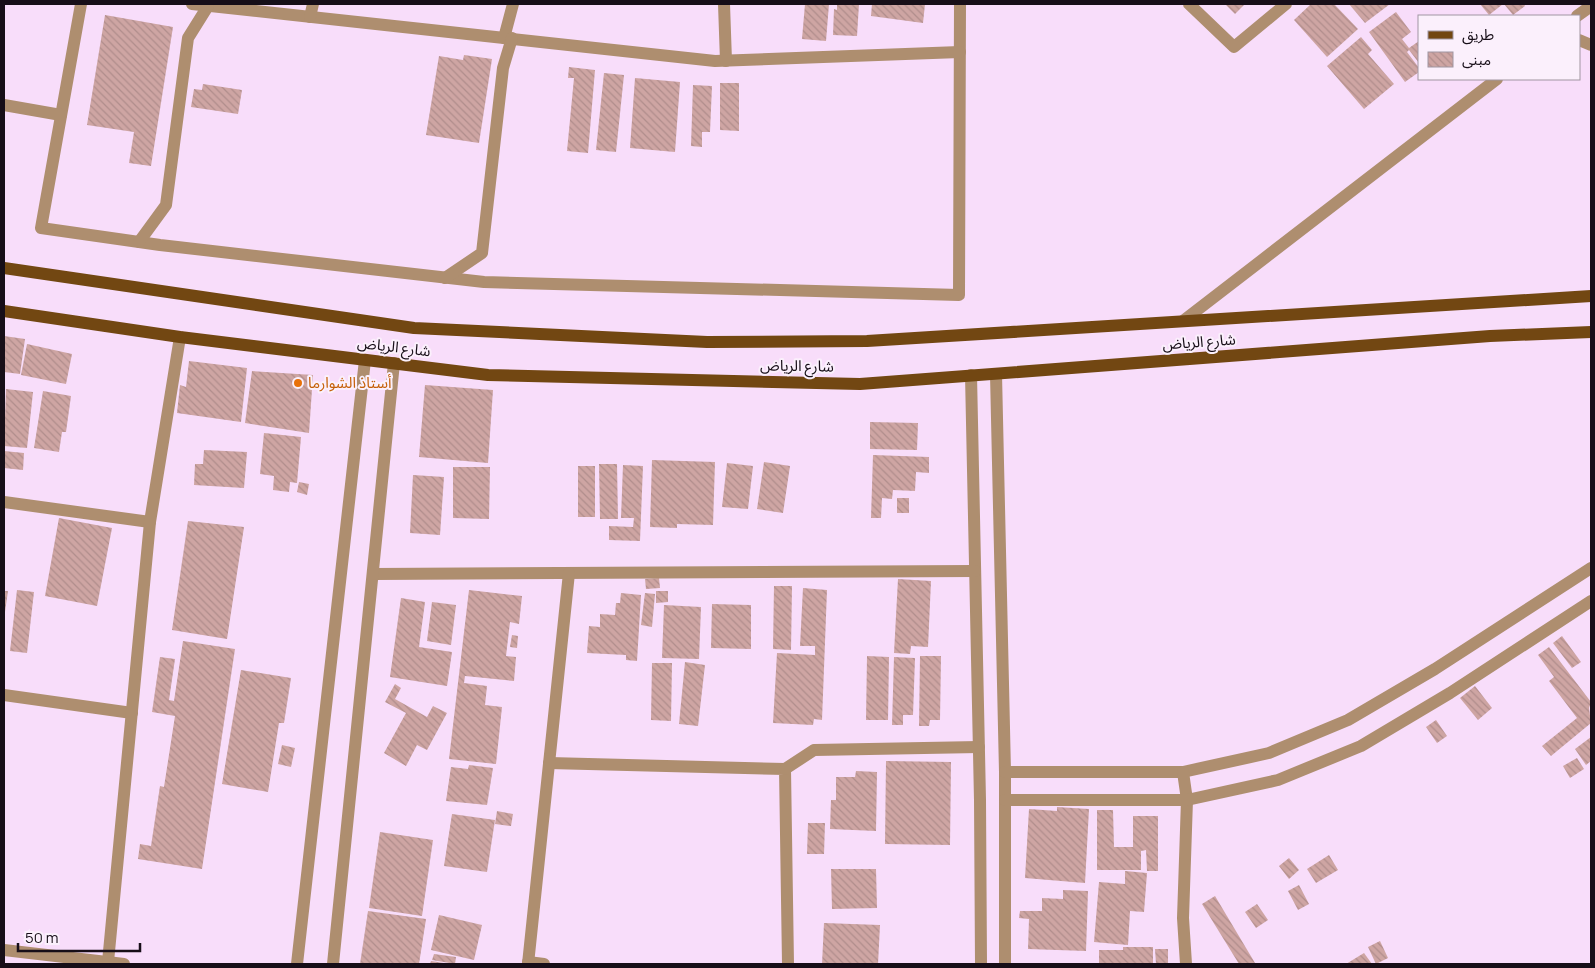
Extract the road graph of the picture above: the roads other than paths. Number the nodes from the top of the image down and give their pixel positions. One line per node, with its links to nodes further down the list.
1 (81, 4): 18 (street)
2 (192, 4): 9 (street)
3 (314, 4): 12 (street)
4 (513, 4): 13 (street)
5 (724, 4): 15 (street)
6 (960, 4): 14 (street)
7 (1189, 4): 8 (street)
8 (1286, 4)
9 (208, 6): 12 (street); 19 (street)
10 (1591, 6): 11 (street)
11 (1578, 15)
12 (310, 17): 13 (street)
13 (508, 38): 15 (street); 23 (street)
14 (960, 52): 15 (street); 23 (street)
15 (726, 61)
16 (1496, 80): 26 (street)
17 (4, 105): 18 (street)
18 (61, 115): 20 (street)
19 (150, 227): 20 (street); 21 (street)
20 (139, 242): 21 (street)
21 (160, 245): 23 (street)
22 (4, 268): 26 (main road, شارع الرياض)
23 (445, 278)
24 (1591, 296): 26 (main road, شارع الرياض)
25 (4, 311): 28 (main road, شارع الرياض)
26 (1183, 322)
27 (1591, 332): 31 (main road, شارع الرياض)
28 (180, 337): 29 (main road, شارع الرياض); 34 (street)
29 (365, 360): 30 (main road, شارع الرياض); 53 (street)
30 (394, 364): 32 (main road, شارع الرياض); 38 (street)
31 (996, 374): 32 (main road, شارع الرياض); 45 (street)
32 (971, 375): 36 (street)
33 (4, 502): 34 (street)
34 (150, 522): 41 (street)
35 (1591, 568): 46 (street)
36 (976, 571): 37 (street); 42 (street)
37 (569, 573): 38 (street); 43 (street)
38 (373, 574): 54 (street)
39 (1591, 601): 48 (street)
40 (4, 695): 41 (street)
41 (132, 713): 50 (street)
42 (979, 748): 44 (street); 57 (street)
43 (549, 763): 44 (street); 51 (street)
44 (785, 769): 56 (street)
45 (1005, 772): 46 (street); 47 (street)
46 (1183, 772): 48 (street)
47 (1005, 800): 48 (street); 58 (street)
48 (1187, 800): 59 (street)
49 (4, 950): 50 (street)
50 (108, 962): 52 (street)
51 (528, 963): 55 (street)
52 (124, 964)
53 (297, 964)
54 (333, 964)
55 (544, 964)
56 (788, 964)
57 (981, 964)
58 (1005, 964)
59 (1186, 964)

